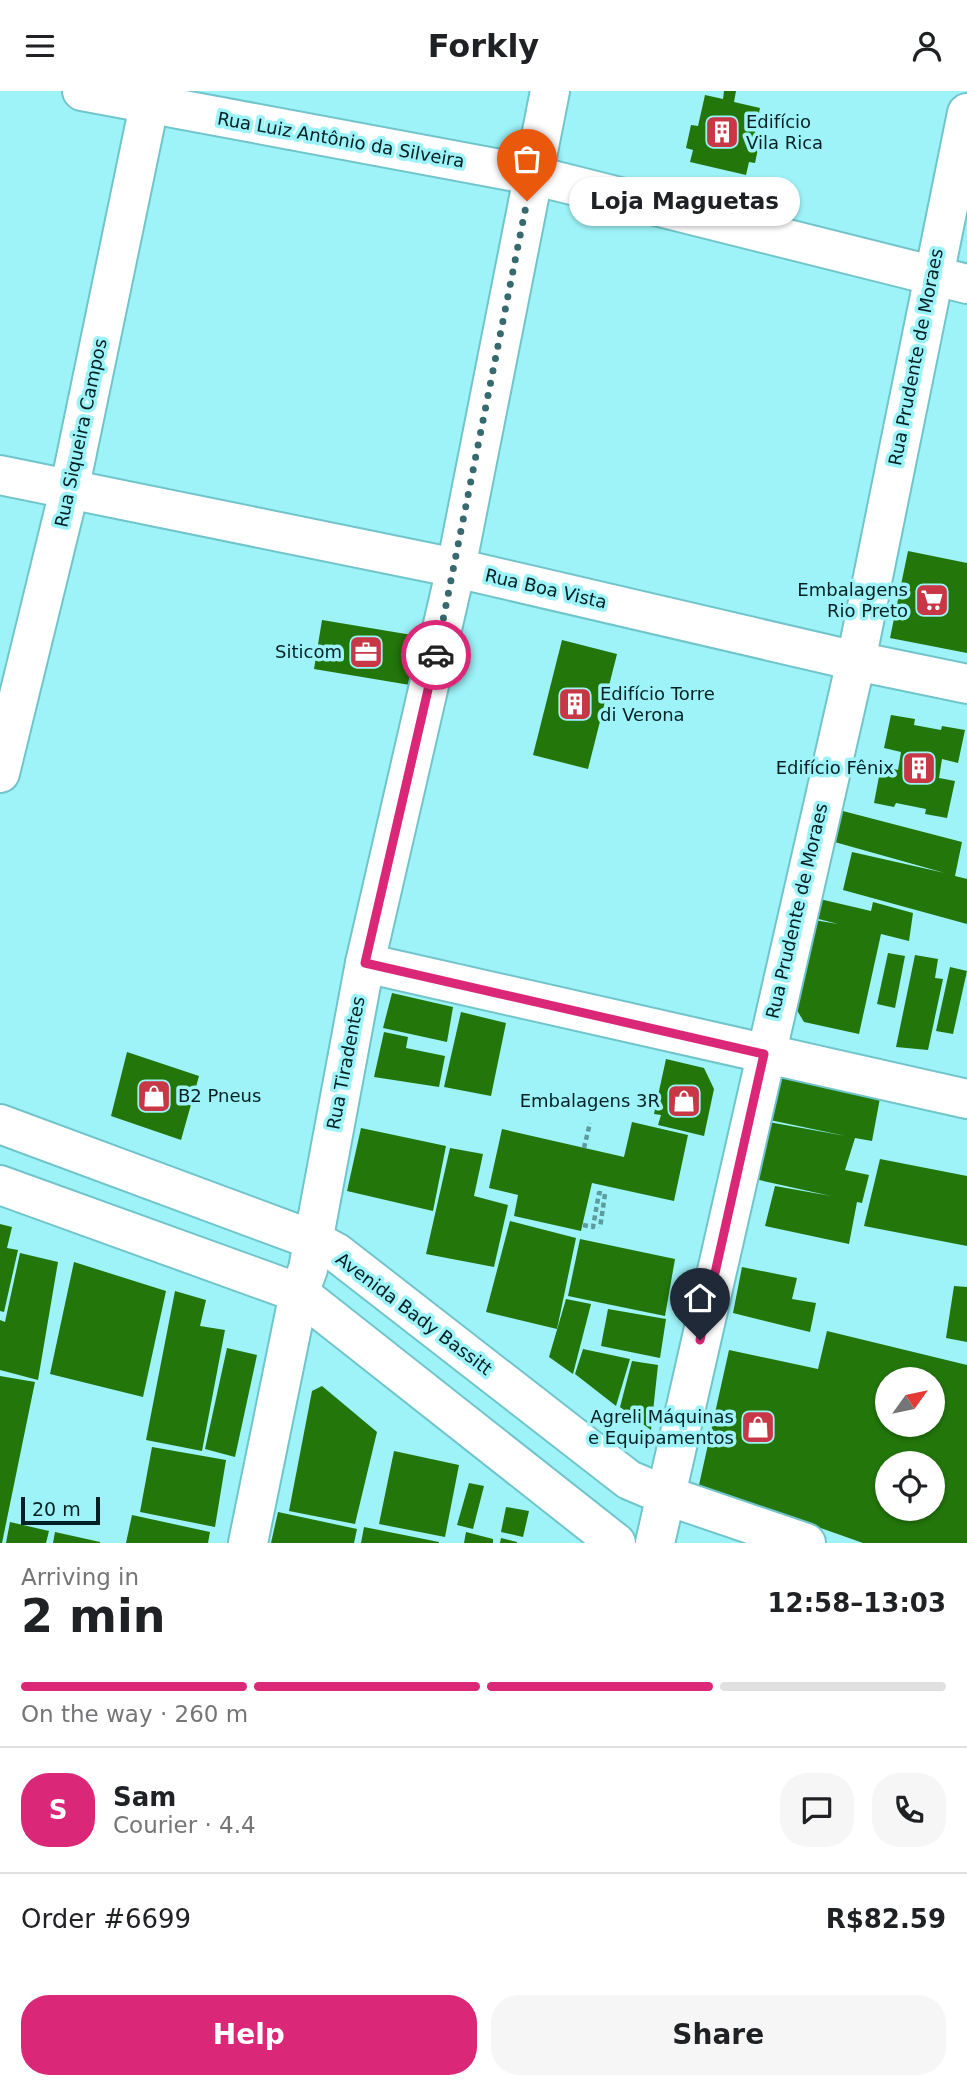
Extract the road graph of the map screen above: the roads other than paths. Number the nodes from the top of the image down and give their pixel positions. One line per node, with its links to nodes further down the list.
1 (82, 91): 3 (street, Rua Luiz Antônio da Silveira)
2 (550, 91): 5 (street, Rua Tiradentes)
3 (151, 98): 5 (street, Rua Luiz Antônio da Silveira); 8 (street, Rua Siqueira Campos)
4 (967, 113): 6 (street, Rua Prudente de Moraes)
5 (532, 175): 6 (street, Rua Luiz Antônio da Silveira); 9 (street, Rua Tiradentes)
6 (949, 280): 10 (street, Rua Prudente de Moraes)
7 (0, 475): 8 (street, Rua Boa Vista)
8 (69, 491): 9 (street, Rua Boa Vista); 12 (street, Rua Siqueira Campos)
9 (456, 568): 10 (street, Rua Boa Vista); 13 (street, Rua Tiradentes)
10 (856, 661): 11 (street, Rua Boa Vista); 14 (street, Rua Prudente de Moraes)
11 (967, 684)
12 (0, 773)
13 (365, 963): 14 (street); 18 (street, Rua Tiradentes)
14 (764, 1054): 15 (street); 20 (street, Rua Prudente de Moraes)
15 (967, 1099)
16 (0, 1124): 18 (street, Avenida Bady Bassitt)
17 (0, 1185): 19 (street)
18 (313, 1240): 19 (street, Rua Tiradentes); 20 (street, Avenida Bady Bassitt)
19 (299, 1293): 21 (street, Rua Tiradentes); 22 (street)
20 (665, 1495): 23 (street, Rua Prudente de Moraes); 24 (street, Avenida Bady Bassitt)
21 (248, 1543)
22 (617, 1543)
23 (655, 1543)
24 (806, 1543)

